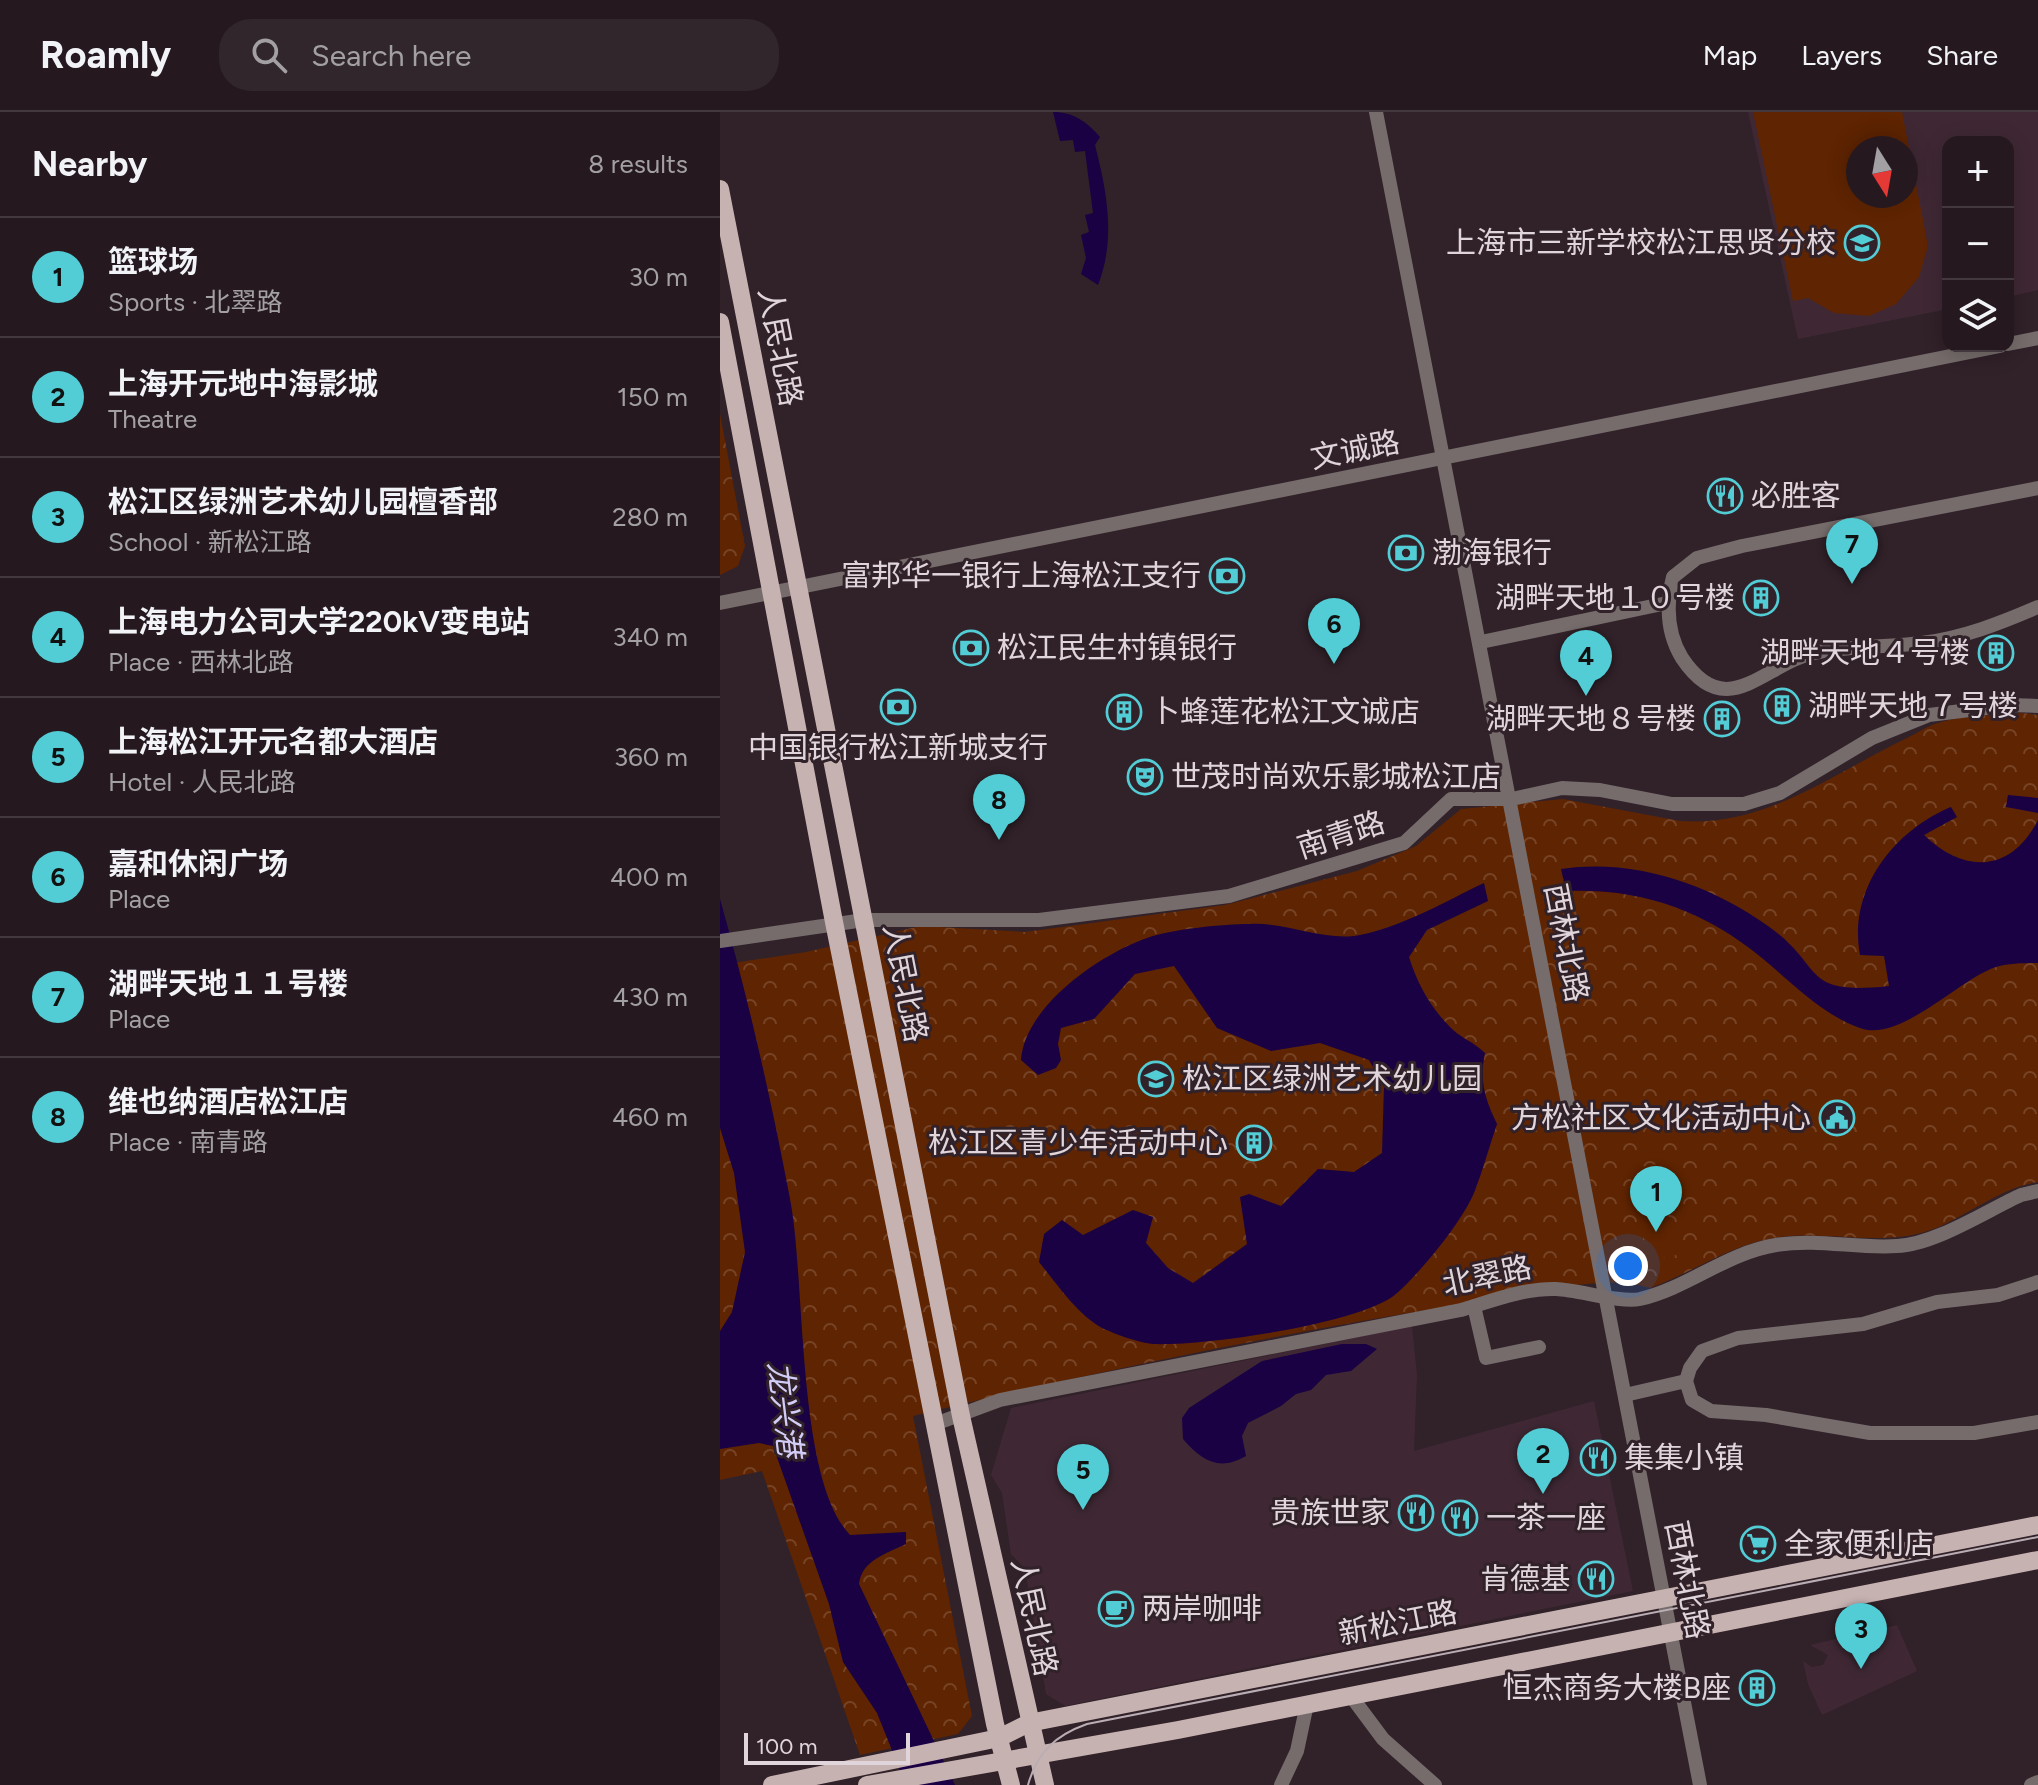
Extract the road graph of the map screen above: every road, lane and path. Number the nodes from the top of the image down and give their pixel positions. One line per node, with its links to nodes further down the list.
1 (1376, 112): 7 (street, 西林北路)
2 (720, 189): 9 (main road, 人民北路)
3 (720, 322): 10 (main road, 人民北路)
4 (2038, 338): 5 (street)
5 (2014, 343)
6 (1971, 352): 7 (street, 文诚路)
7 (1445, 460): 9 (street, 文诚路); 14 (street, 西林北路)
8 (2038, 488): 12 (street)
9 (800, 585): 10 (street, 文诚路); 17 (main road, 人民北路)
10 (774, 592): 11 (street, 文诚路); 18 (main road, 人民北路)
11 (720, 603)
12 (1667, 603): 13 (street); 14 (street)
13 (2038, 607)
14 (1481, 642): 16 (street, 西林北路)
15 (2038, 706): 16 (street, 南青路)
16 (1512, 799): 17 (street, 南青路); 22 (street, 西林北路)
17 (864, 920): 18 (street, 南青路); 27 (main road, 人民北路)
18 (834, 922): 19 (street, 南青路); 29 (main road, 人民北路)
19 (720, 941)
20 (2038, 1191): 22 (street, 北翠路)
21 (2038, 1282): 25 (street)
22 (1606, 1295): 23 (street, 北翠路); 26 (street, 西林北路)
23 (1474, 1306): 24 (street); 27 (street, 北翠路)
24 (1539, 1347)
25 (1686, 1381): 26 (street); 28 (street)
26 (1625, 1395): 32 (street, 西林北路)
27 (961, 1416): 29 (street, 北翠路); 36 (main road, 人民北路)
28 (2038, 1422)
29 (935, 1424): 37 (main road, 人民北路)
30 (2038, 1525): 32 (main road, 新松江路)
31 (2038, 1560): 33 (main road, 新松江路)
32 (1665, 1601): 33 (street, 西林北路); 36 (main road, 新松江路)
33 (1671, 1633): 34 (main road, 新松江路); 47 (street, 西林北路)
34 (1351, 1696): 35 (main road, 新松江路); 46 (street)
35 (1307, 1704): 38 (main road, 新松江路); 45 (street)
36 (1029, 1723): 37 (main road, 新松江路); 38 (main road, 人民北路)
37 (999, 1738): 39 (main road, 人民北路); 41 (main road, 新松江路)
38 (1038, 1756): 39 (main road, 新松江路); 44 (main road, 人民北路)
39 (1006, 1760): 42 (main road, 新松江路); 43 (main road, 人民北路)
40 (2038, 1782): 48 (street)
41 (772, 1785)
42 (867, 1785)
43 (1011, 1785)
44 (1045, 1785)
45 (1281, 1785)
46 (1435, 1785)
47 (1700, 1785)
48 (2031, 1785)

